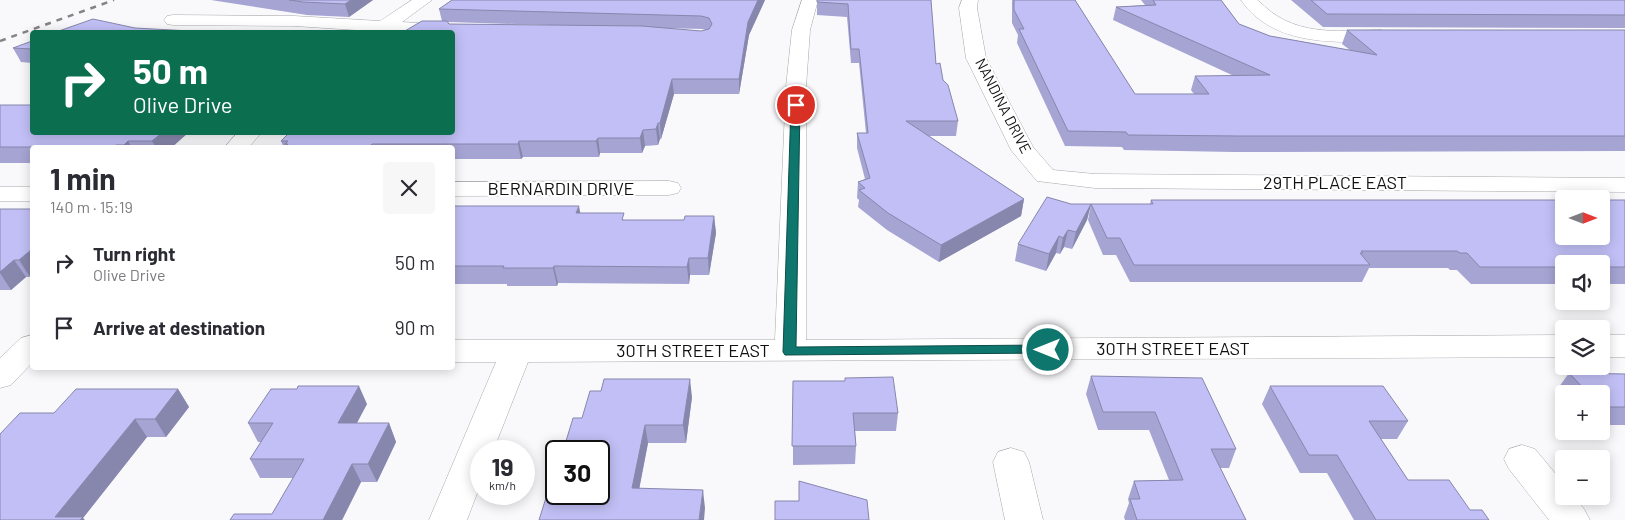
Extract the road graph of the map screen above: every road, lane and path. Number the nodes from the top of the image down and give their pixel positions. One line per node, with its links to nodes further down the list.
1 (424, 0): 6 (street)
2 (810, 0): 25 (street)
3 (970, 0): 13 (street, NANDINA DRIVE)
4 (1249, 0): 10 (street)
5 (173, 20): 6 (street)
6 (378, 29): 7 (street)
7 (423, 30)
8 (455, 31): 9 (street)
9 (468, 31)
10 (1401, 36)
11 (248, 135): 12 (street)
12 (238, 145)
13 (1046, 176): 14 (street, 29TH PLACE EAST)
14 (1625, 185)
15 (669, 188): 16 (street, BERNARDIN DRIVE)
16 (455, 189)
17 (0, 194): 18 (street)
18 (30, 194)
19 (1555, 346): 25 (street, 30TH STREET EAST)
20 (1610, 346): 21 (street)
21 (1625, 346)
22 (30, 349): 26 (street)
23 (455, 351): 24 (street, 30TH STREET EAST)
24 (516, 351): 25 (street, 30TH STREET EAST); 29 (street)
25 (790, 352)
26 (0, 377)
27 (1522, 459): 31 (street)
28 (1011, 462): 30 (street)
29 (448, 520)
30 (1024, 520)
31 (1572, 520)

